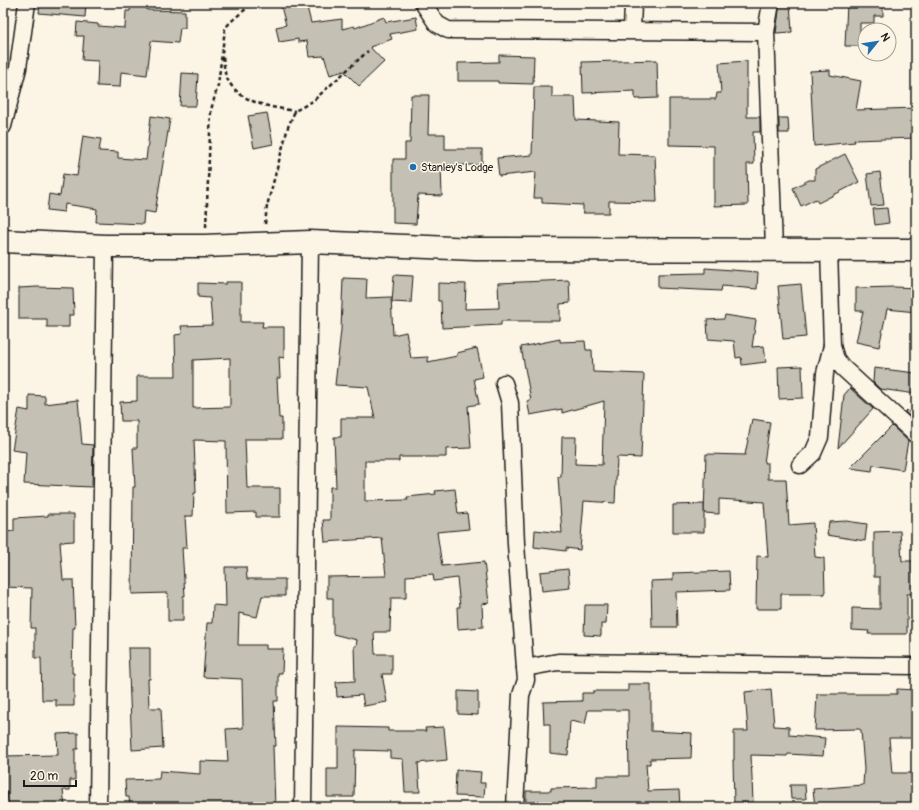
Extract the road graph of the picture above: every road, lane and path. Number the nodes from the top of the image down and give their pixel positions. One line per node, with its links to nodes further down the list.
1 (27, 3): 11 (street)
2 (252, 3): 9 (path)
3 (423, 3): 6 (street)
4 (633, 3): 6 (street)
5 (771, 3): 7 (street)
6 (632, 30): 7 (street)
7 (766, 32): 17 (street)
8 (368, 51): 10 (path)
9 (222, 55): 10 (path); 16 (path)
10 (295, 111): 14 (path)
11 (3, 126)
12 (3, 240): 15 (street)
13 (310, 242): 14 (street); 17 (street); 27 (street)
14 (263, 244): 16 (street)
15 (104, 246): 16 (street); 26 (street)
16 (204, 246)
17 (774, 248): 18 (street)
18 (829, 249): 19 (street); 20 (street)
19 (916, 250)
20 (832, 346): 22 (street); 23 (street)
21 (504, 383): 25 (street)
22 (916, 435)
23 (800, 465)
24 (916, 666): 25 (street)
25 (525, 668): 28 (street)
26 (98, 807)
27 (303, 807)
28 (515, 807)

